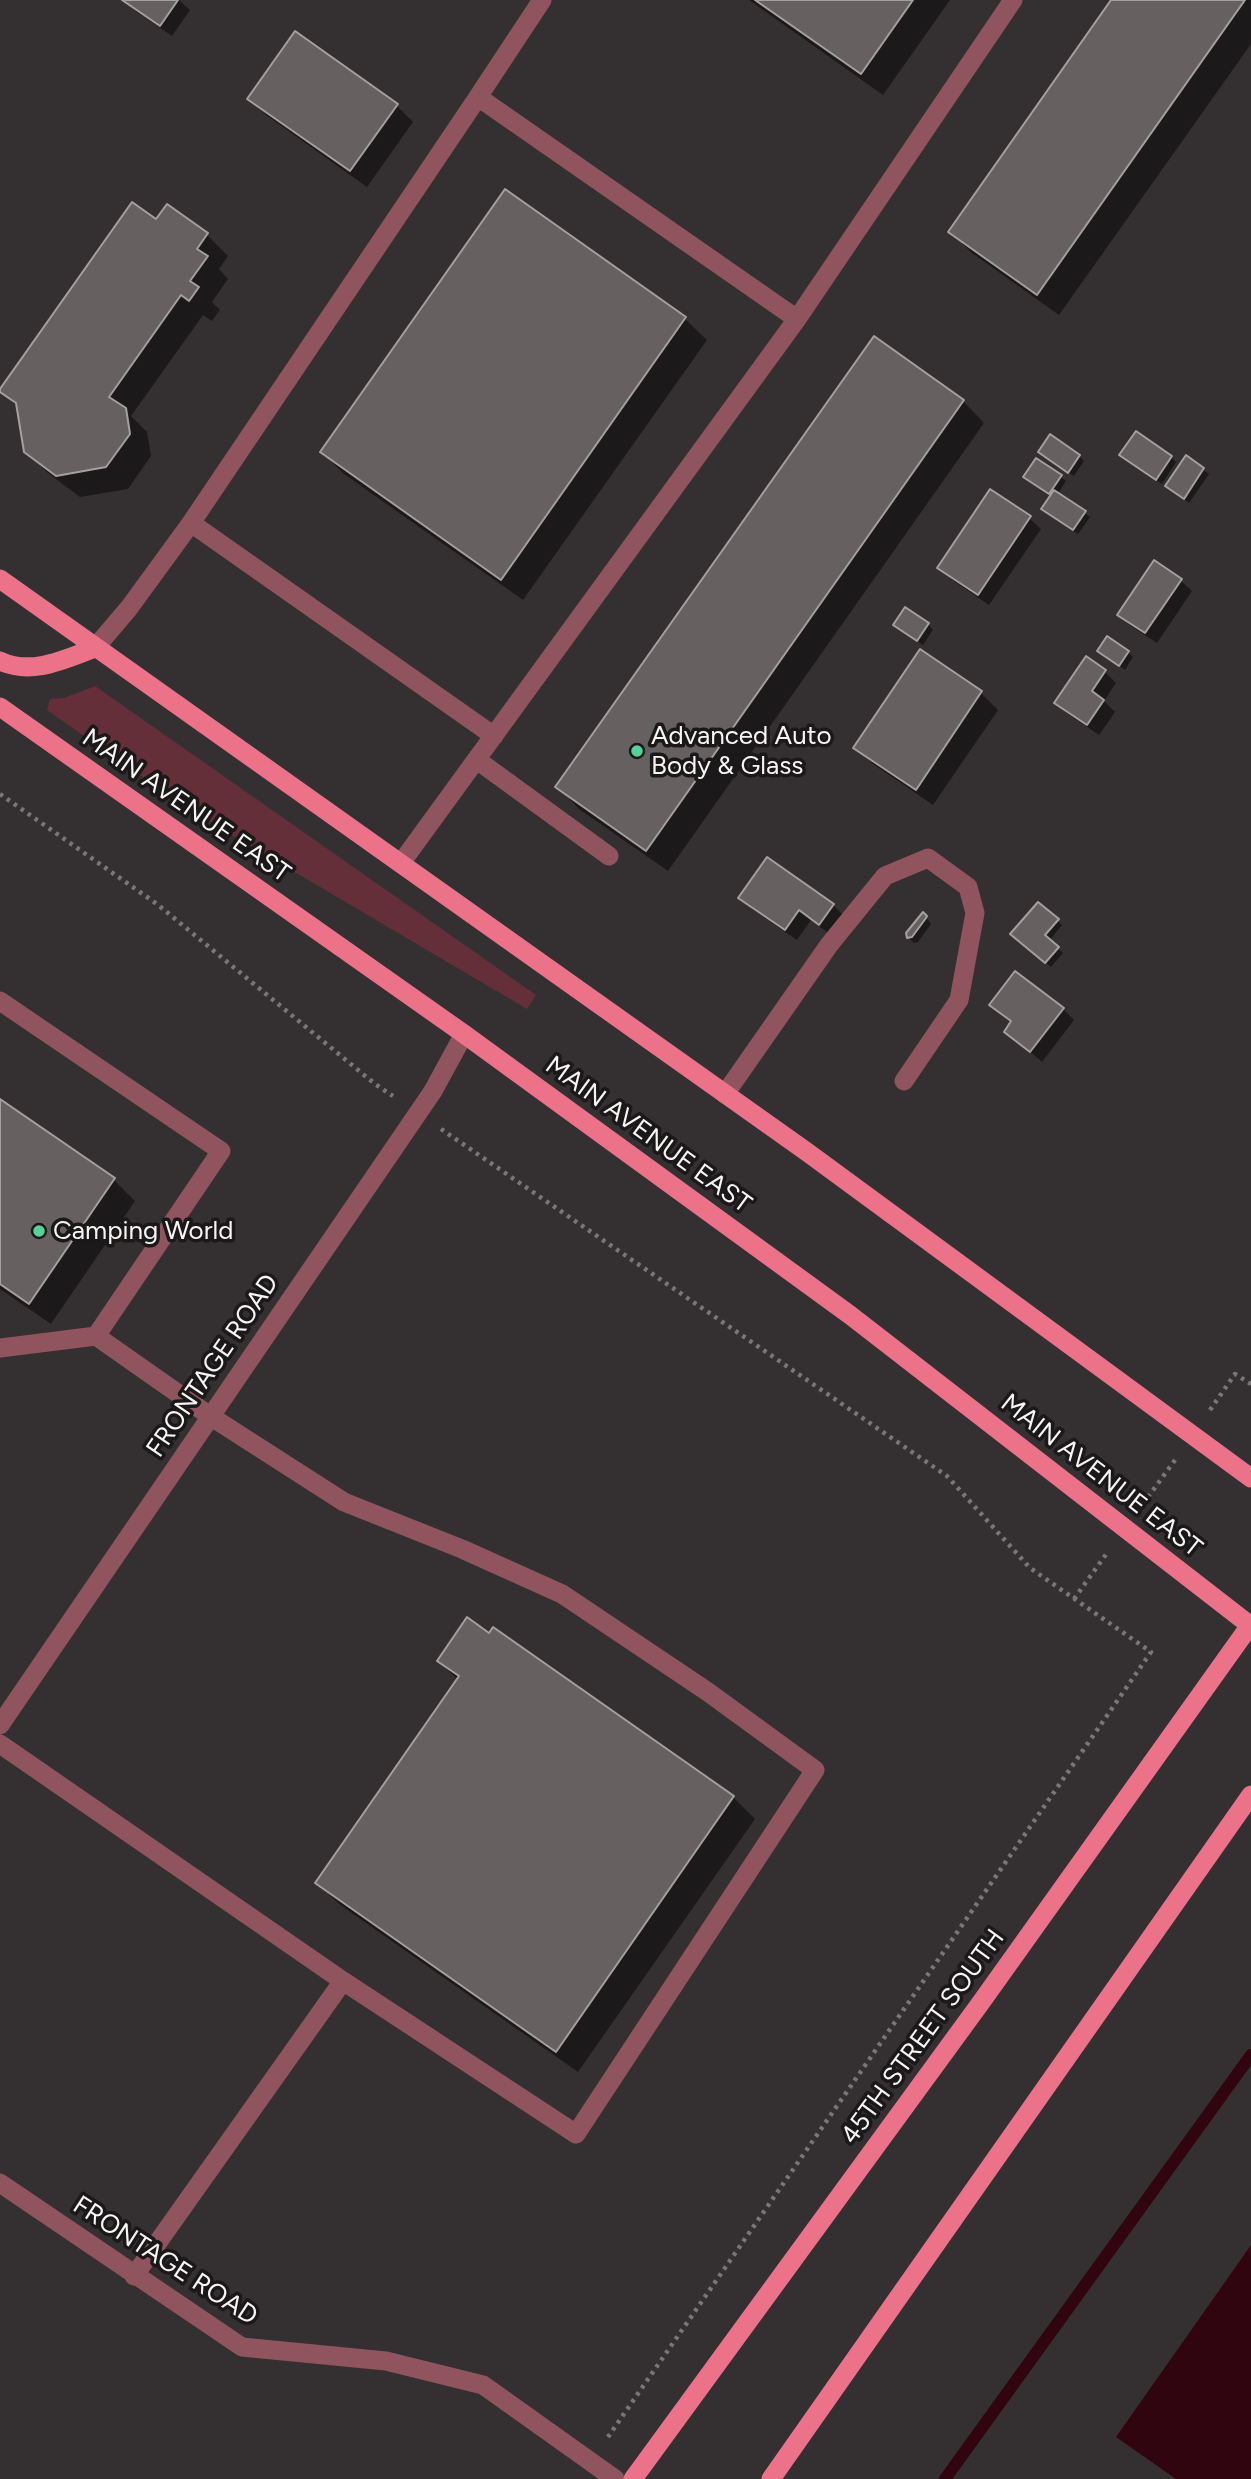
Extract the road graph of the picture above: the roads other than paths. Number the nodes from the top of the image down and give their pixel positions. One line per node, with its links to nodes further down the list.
1 (542, 0): 3 (street)
2 (1013, 0): 4 (street)
3 (478, 97): 4 (street); 5 (street)
4 (797, 319): 10 (street)
5 (191, 523): 7 (street); 10 (street)
6 (0, 579): 7 (main road)
7 (95, 648): 8 (main road); 13 (main road)
8 (0, 661)
9 (0, 707): 15 (main road, MAIN AVENUE EAST)
10 (494, 736): 11 (street)
11 (477, 760): 12 (street); 13 (street)
12 (609, 856)
13 (401, 863): 17 (main road)
14 (0, 1001): 18 (street)
15 (464, 1034): 20 (street, FRONTAGE ROAD); 22 (main road, MAIN AVENUE EAST)
16 (904, 1081): 17 (street)
17 (725, 1094): 21 (main road)
18 (96, 1336): 19 (street); 20 (street)
19 (0, 1348)
20 (210, 1416): 23 (street, FRONTAGE ROAD); 26 (street)
21 (1251, 1478)
22 (1251, 1625): 30 (main road, 45TH STREET SOUTH)
23 (0, 1725)
24 (0, 1744): 26 (street)
25 (1251, 1795): 31 (main road)
26 (343, 1981): 28 (street)
27 (0, 2183): 28 (street, FRONTAGE ROAD)
28 (134, 2276): 29 (street, FRONTAGE ROAD)
29 (615, 2479)
30 (633, 2479)
31 (771, 2479)

